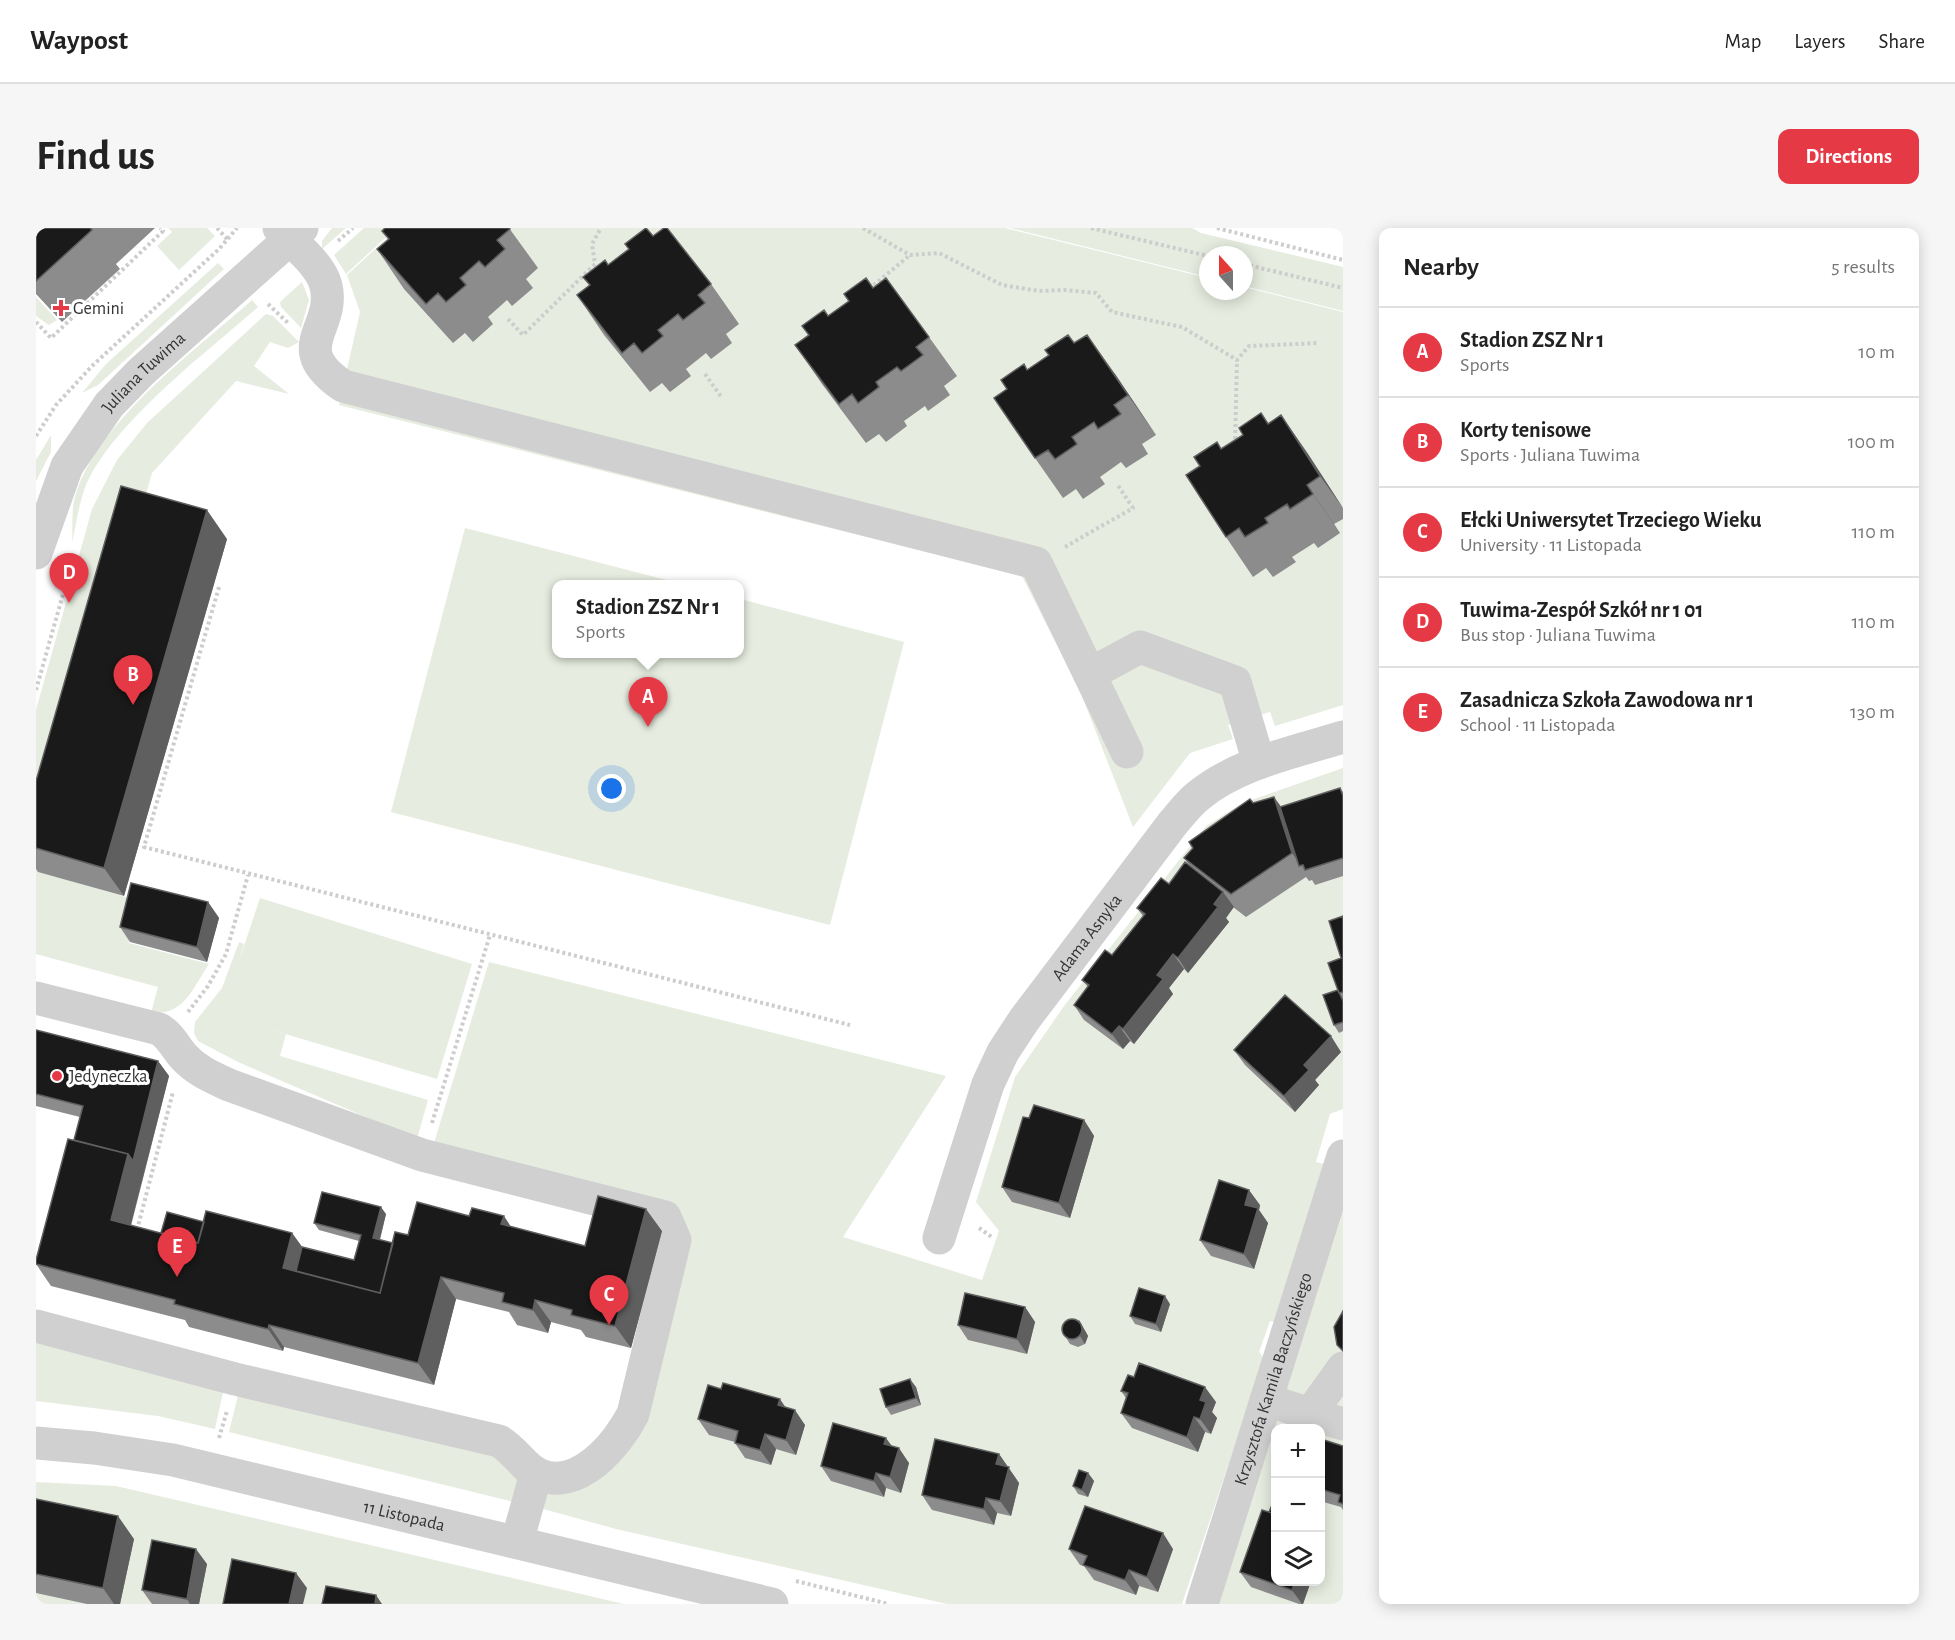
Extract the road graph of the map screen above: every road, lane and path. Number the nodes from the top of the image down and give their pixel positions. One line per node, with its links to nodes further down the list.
1 (160, 228): 18 (path)
2 (217, 228): 8 (path)
3 (602, 228): 17 (path)
4 (863, 228): 10 (path)
5 (1091, 228): 9 (path)
6 (1217, 228): 11 (path)
7 (290, 232): 27 (street, Juliana Tuwima); 29 (street)
8 (228, 240)
9 (1199, 254)
10 (910, 255): 14 (path); 20 (path)
11 (1343, 260)
12 (1253, 266): 13 (path)
13 (1343, 288)
14 (867, 291)
15 (273, 309): 16 (path)
16 (260, 311)
17 (508, 319)
18 (36, 322)
19 (1319, 343): 20 (path)
20 (1237, 360): 23 (path)
21 (705, 374): 22 (path)
22 (722, 398)
23 (1240, 452)
24 (1117, 484): 25 (path)
25 (1068, 546)
26 (76, 548): 30 (path)
27 (36, 553)
28 (219, 587): 34 (path)
29 (1090, 674): 32 (street); 33 (street)
30 (36, 690)
31 (1343, 736): 33 (street, Adama Asnyka)
32 (1127, 752)
33 (1259, 763): 43 (street, Adama Asnyka)
34 (248, 875): 35 (path); 38 (path)
35 (490, 935): 37 (path); 40 (path)
36 (36, 998): 38 (street)
37 (850, 1025)
38 (168, 1035): 40 (street)
39 (175, 1085): 45 (path)
40 (422, 1155): 52 (street)
41 (1343, 1156): 48 (street, Krzysztofa Kamila Baczyńskiego)
42 (973, 1221): 44 (path)
43 (939, 1238)
44 (993, 1238)
45 (135, 1239)
46 (36, 1326): 52 (street)
47 (1343, 1368): 49 (street)
48 (1266, 1400): 49 (street); 55 (street, Krzysztofa Kamila Baczyńskiego)
49 (1310, 1414): 50 (street)
50 (1343, 1424)
51 (36, 1443): 53 (street, 11 Listopada)
52 (536, 1474): 53 (street)
53 (517, 1542): 54 (street, 11 Listopada)
54 (772, 1604)
55 (1202, 1604)

